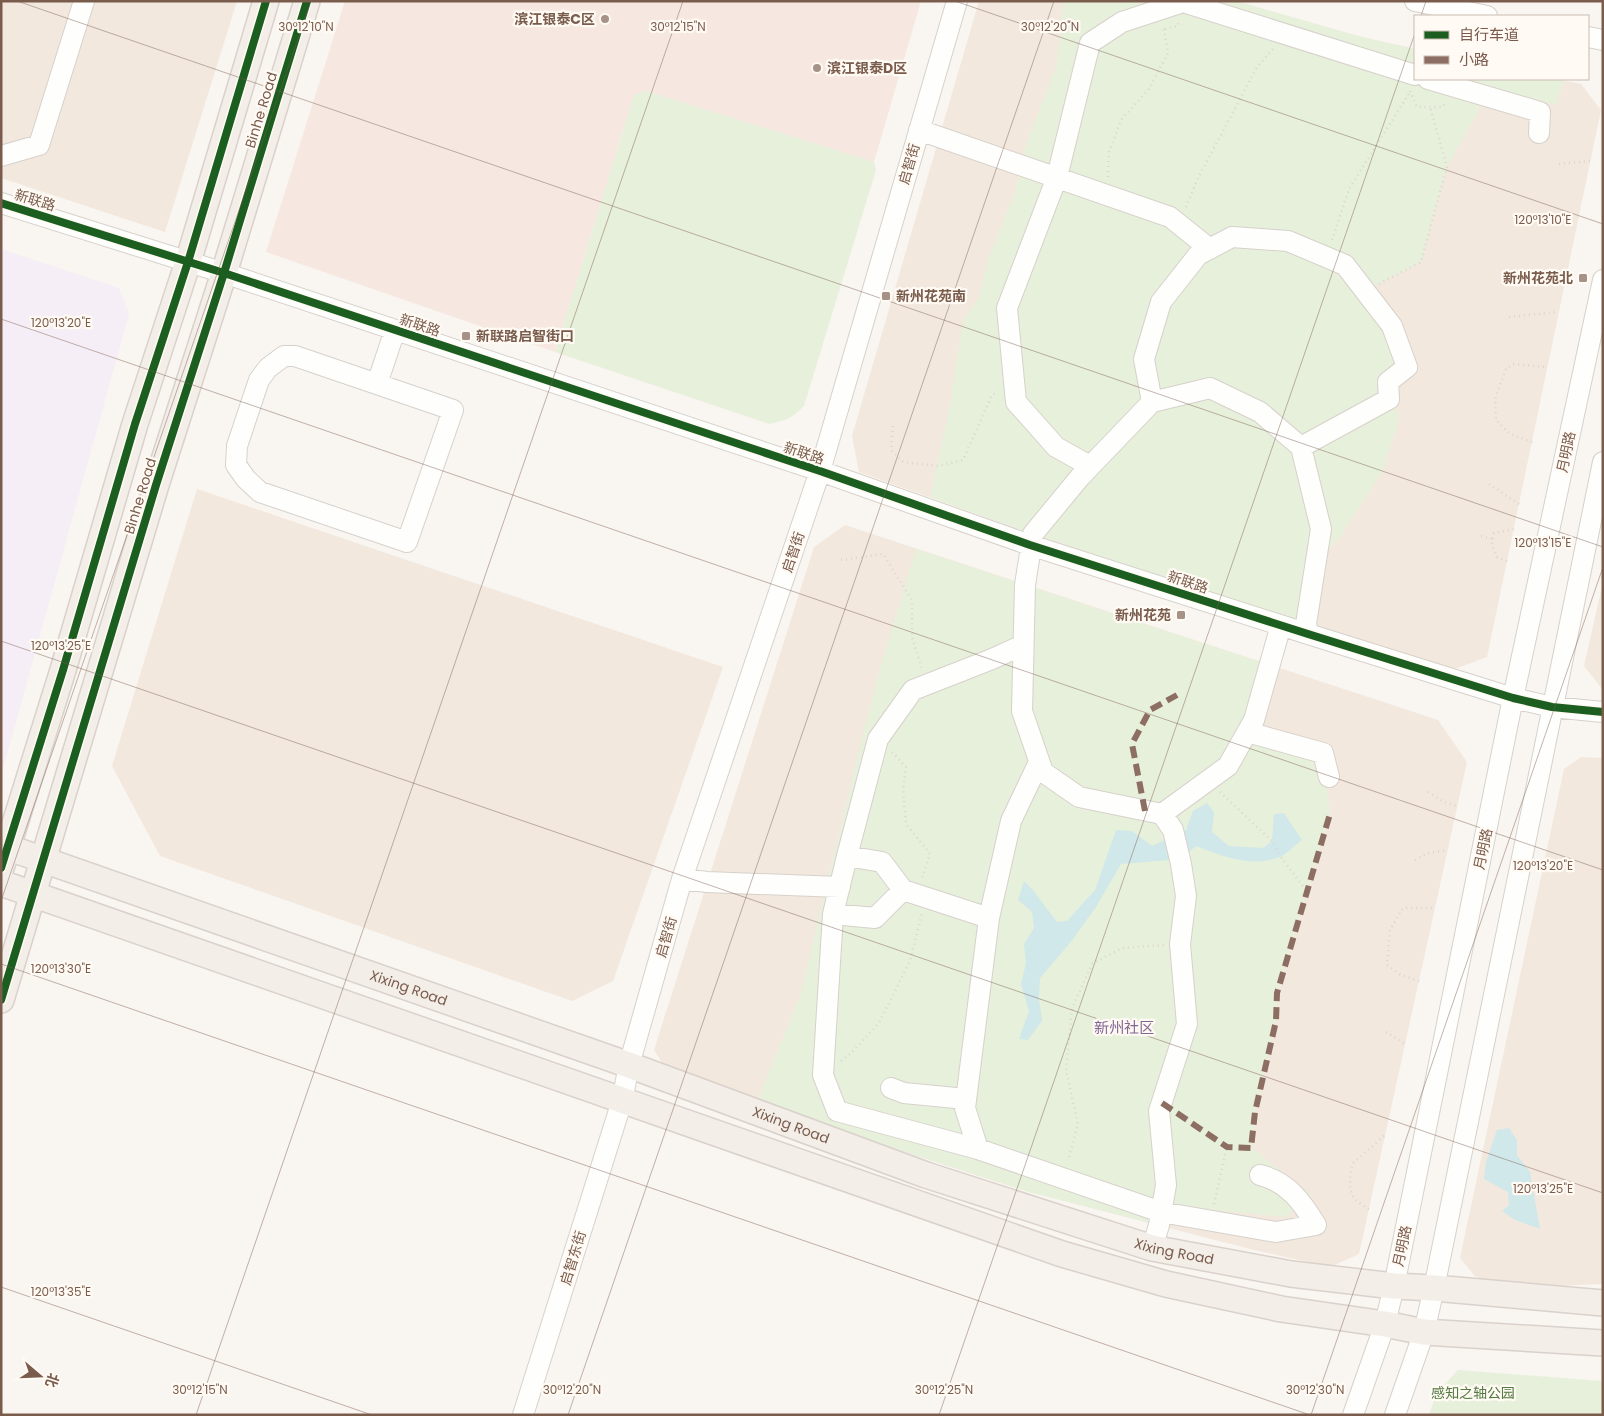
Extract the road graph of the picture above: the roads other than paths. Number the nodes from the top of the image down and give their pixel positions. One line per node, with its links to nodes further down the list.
1 (84, 1): 13 (street)
2 (266, 1): 17 (main road, Binhe Road)
3 (307, 1): 18 (main road, Binhe Road)
4 (957, 1): 11 (street, 启智街)
5 (1415, 1): 6 (street)
6 (1482, 15)
7 (1589, 37): 8 (street)
8 (1603, 40)
9 (1431, 80): 12 (street)
10 (1412, 83): 14 (street)
11 (920, 130): 14 (street); 26 (street, 启智街)
12 (1539, 133)
13 (1, 156)
14 (1056, 177): 16 (street); 25 (street)
15 (1, 203): 17 (street, 新联路)
16 (1210, 248): 22 (street); 23 (street)
17 (188, 262): 18 (street, 新联路); 38 (main road, Binhe Road)
18 (224, 273): 20 (street, 新联路); 40 (main road, Binhe Road)
19 (1603, 280): 31 (street, 月明路)
20 (395, 330): 21 (street); 26 (street, 新联路)
21 (377, 384): 21 (street)
22 (1152, 402): 23 (street); 25 (street)
23 (1301, 447): 29 (street)
24 (1603, 462): 32 (street)
25 (1090, 466): 27 (street)
26 (820, 471): 27 (street, 新联路); 41 (street, 启智街)
27 (1030, 545): 28 (street, 新联路); 30 (street)
28 (1281, 625): 29 (street, 新联路); 34 (street)
29 (1308, 634): 31 (street, 新联路)
30 (1023, 645): 35 (street); 39 (street)
31 (1513, 698): 32 (street, 新联路); 57 (street, 月明路)
32 (1552, 707): 33 (street, 新联路); 58 (street)
33 (1603, 712)
34 (1247, 732): 36 (street); 37 (street)
35 (1039, 762): 37 (street); 47 (street)
36 (1329, 777)
37 (1167, 822): 55 (street)
38 (4, 853): 40 (main road, Xixing Road)
39 (847, 856): 43 (street); 45 (street)
40 (44, 859): 44 (main road, Binhe Road); 49 (main road, Xixing Road)
41 (682, 878): 43 (street); 49 (street, 启智街)
42 (1, 883): 44 (main road)
43 (840, 886): 46 (street)
44 (34, 894): 48 (main road, Binhe Road); 52 (main road)
45 (916, 894): 46 (street); 47 (street)
46 (833, 914): 53 (street)
47 (990, 918): 51 (street)
48 (1, 1000)
49 (630, 1064): 52 (street, 启智街); 56 (main road, Xixing Road)
50 (891, 1088): 51 (street)
51 (966, 1099): 53 (street)
52 (622, 1100): 60 (main road); 63 (street, 启智东街)
53 (978, 1149): 55 (street)
54 (1260, 1175): 55 (street)
55 (1162, 1212): 56 (street)
56 (1152, 1248): 57 (main road, Xixing Road)
57 (1394, 1286): 58 (main road, Xixing Road); 60 (street, 月明路)
58 (1434, 1288): 59 (main road, Xixing Road); 61 (street)
59 (1603, 1303)
60 (1385, 1324): 61 (main road); 64 (street, 月明路)
61 (1424, 1332): 62 (main road); 65 (street)
62 (1603, 1343)
63 (523, 1415)
64 (1353, 1415)
65 (1395, 1415)

